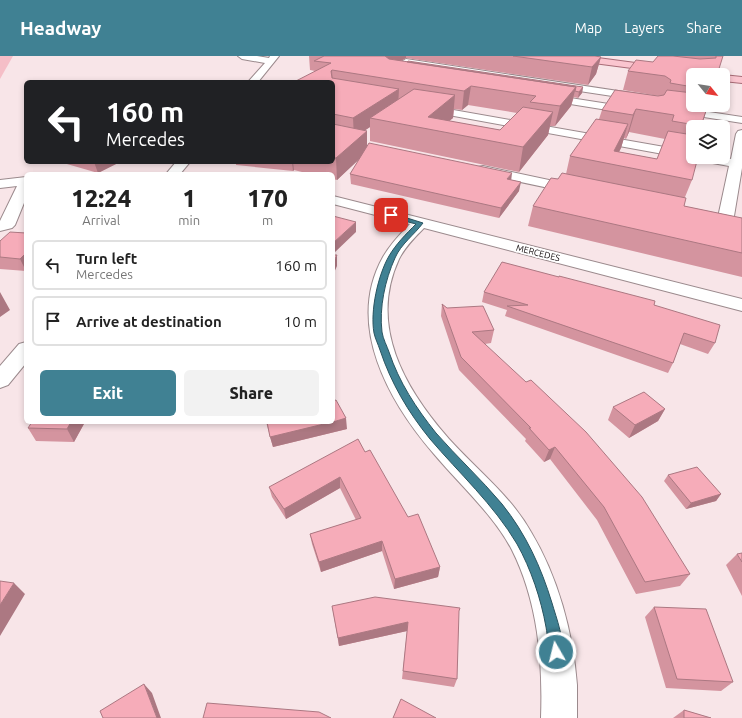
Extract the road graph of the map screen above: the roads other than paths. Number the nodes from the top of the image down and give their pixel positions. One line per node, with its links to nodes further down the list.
1 (242, 56): 4 (street)
2 (416, 56): 5 (street)
3 (563, 56): 6 (main road)
4 (273, 58): 9 (street)
5 (406, 62): 7 (street); 13 (street)
6 (686, 73)
7 (424, 78): 11 (street); 13 (street)
8 (730, 79): 10 (main road)
9 (255, 80)
10 (742, 80)
11 (412, 86)
12 (411, 106): 16 (street)
13 (655, 106): 14 (street)
14 (742, 120)
15 (742, 134): 19 (street)
16 (686, 155)
17 (730, 163): 19 (street)
18 (181, 164): 21 (street)
19 (737, 164): 27 (street)
20 (470, 168): 25 (street)
21 (175, 172)
22 (24, 181): 23 (street)
23 (0, 184)
24 (24, 186): 29 (street)
25 (593, 194)
26 (335, 201): 28 (street, MERCEDES)
27 (710, 219)
28 (420, 223): 30 (street, MERCEDES); 33 (street)
29 (0, 226)
30 (742, 305)
31 (24, 351): 32 (street)
32 (0, 380)
33 (559, 718)

